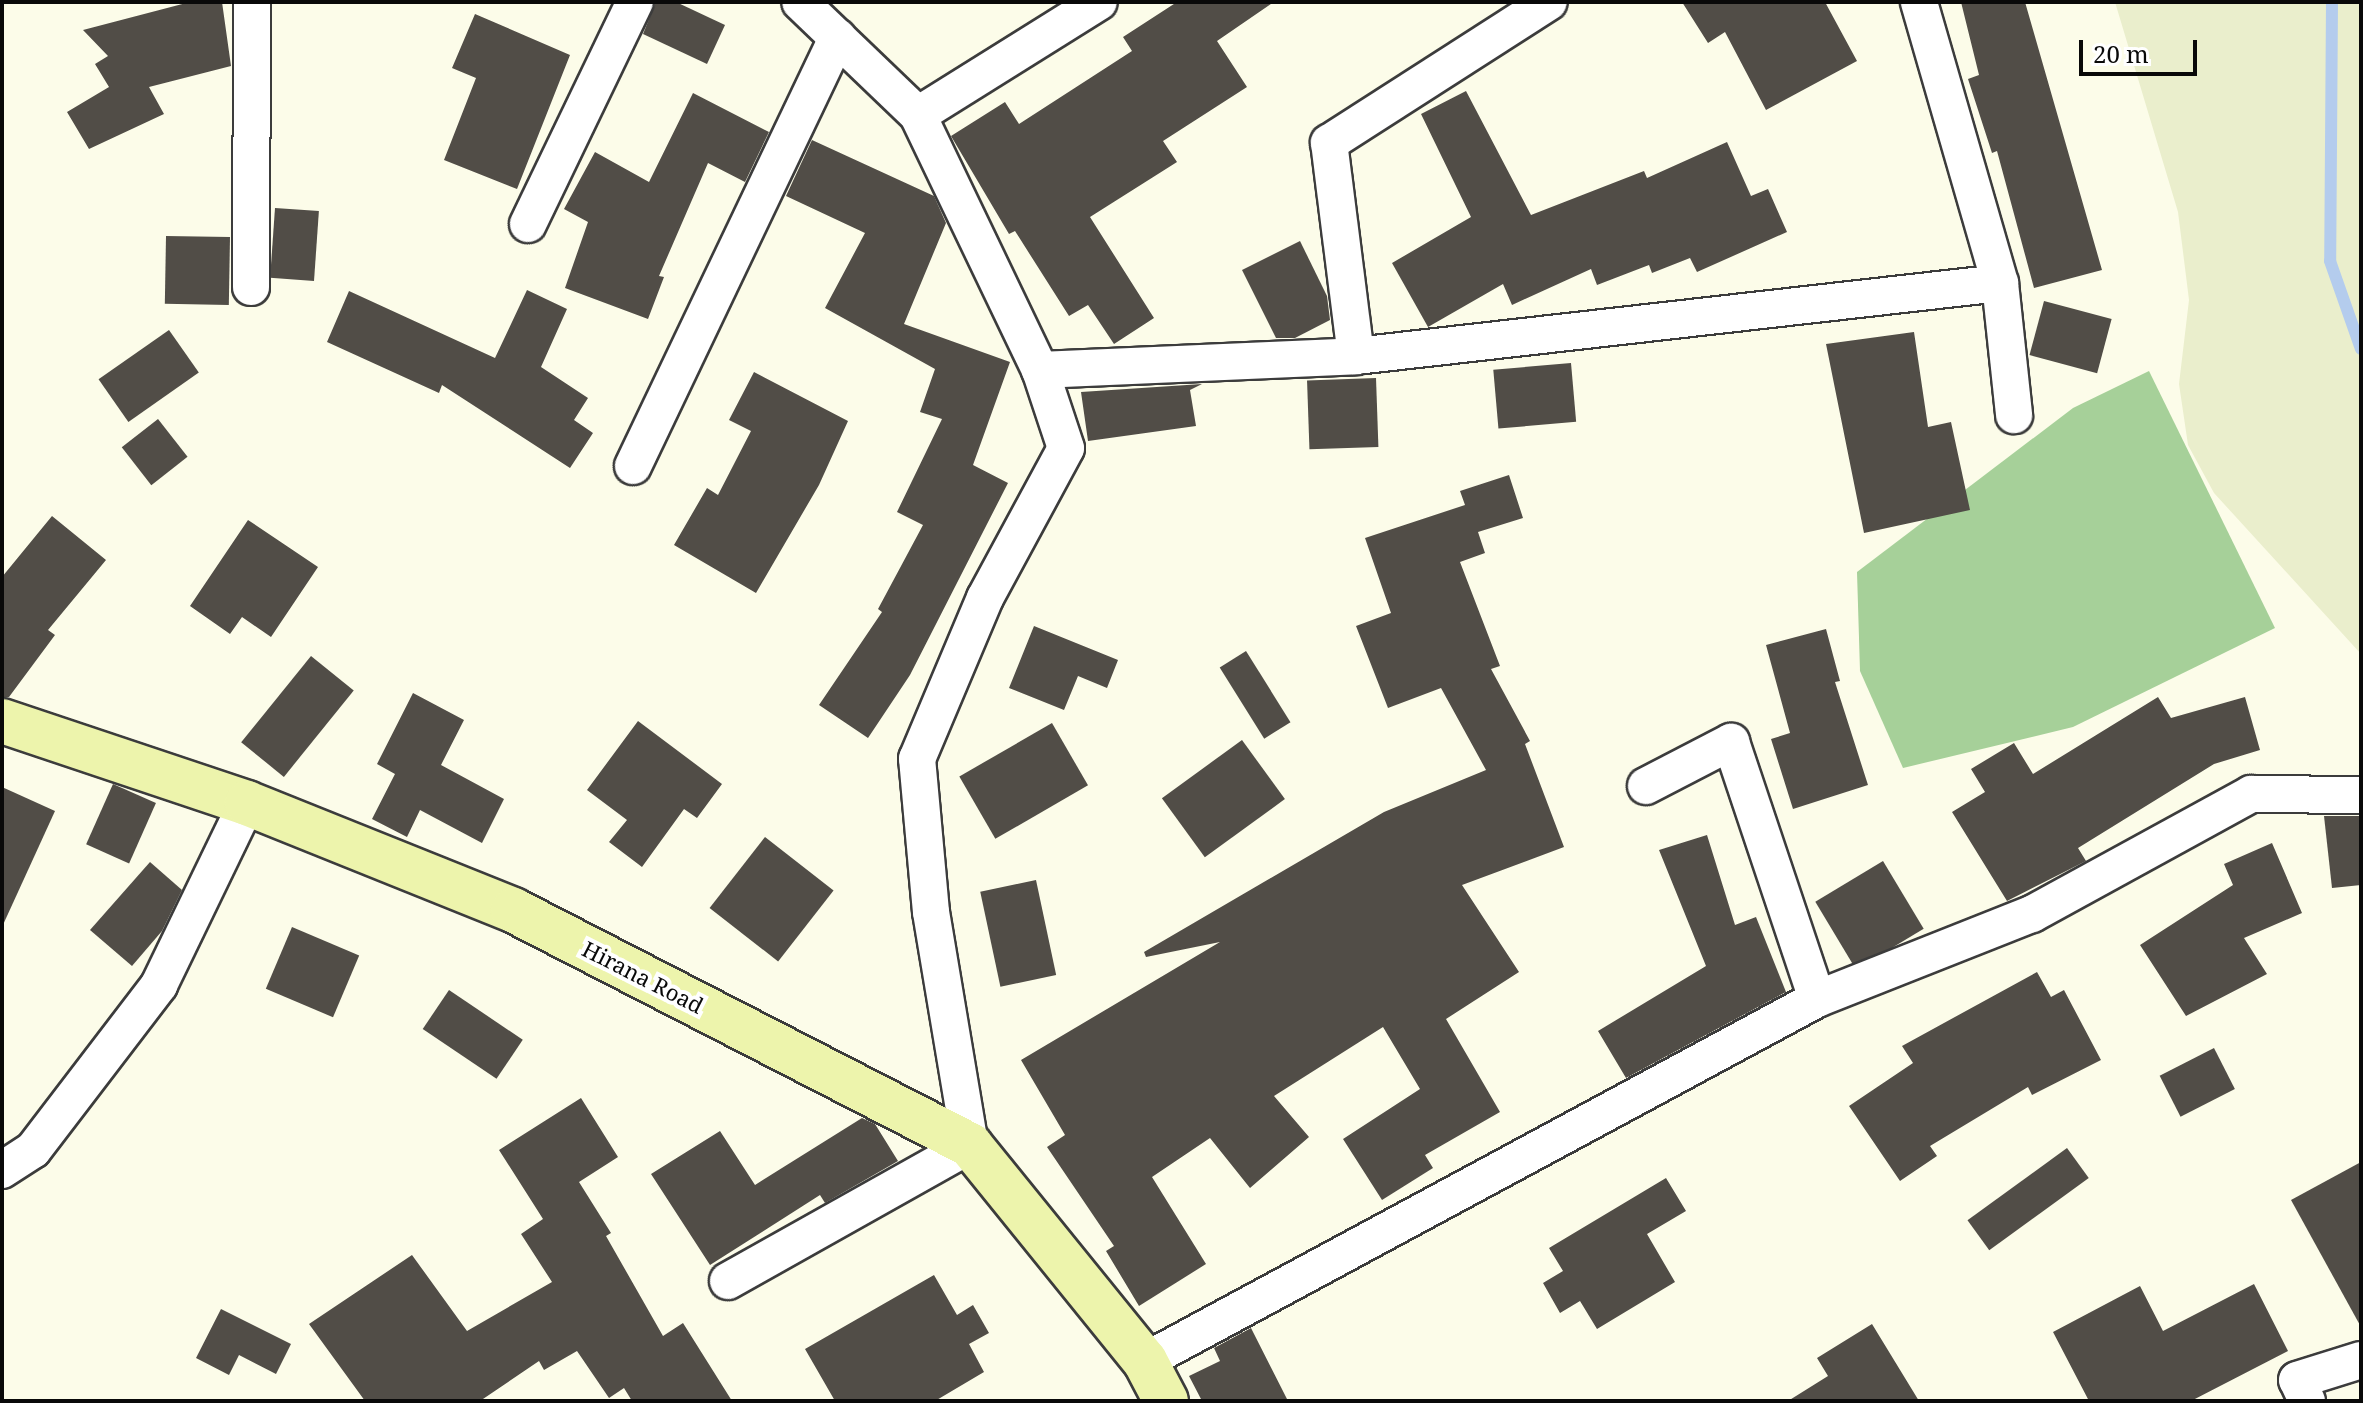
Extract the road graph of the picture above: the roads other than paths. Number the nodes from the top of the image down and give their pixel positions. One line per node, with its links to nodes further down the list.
1 (252, 2): 11 (street)
2 (635, 2): 9 (street)
3 (1099, 2): 8 (street)
4 (1549, 2): 12 (street)
5 (1919, 2): 10 (street)
6 (807, 4): 7 (street)
7 (838, 37): 8 (street); 15 (street)
8 (918, 115): 13 (street)
9 (528, 224)
10 (2000, 283): 12 (street); 14 (street)
11 (251, 287)
12 (1356, 356): 13 (street)
13 (1040, 370): 21 (street)
14 (2014, 415)
15 (633, 466)
16 (2, 721): 19 (street, Hirana Road)
17 (1646, 786): 20 (street)
18 (2361, 795): 20 (street)
19 (247, 803): 21 (street, Hirana Road); 22 (street)
20 (1817, 999): 25 (street)
21 (970, 1145): 23 (street); 25 (street, Hirana Road)
22 (2, 1170)
23 (728, 1281)
24 (2361, 1360): 27 (street)
25 (1145, 1361): 26 (street, Hirana Road)
26 (1166, 1401)
27 (2307, 1401)

